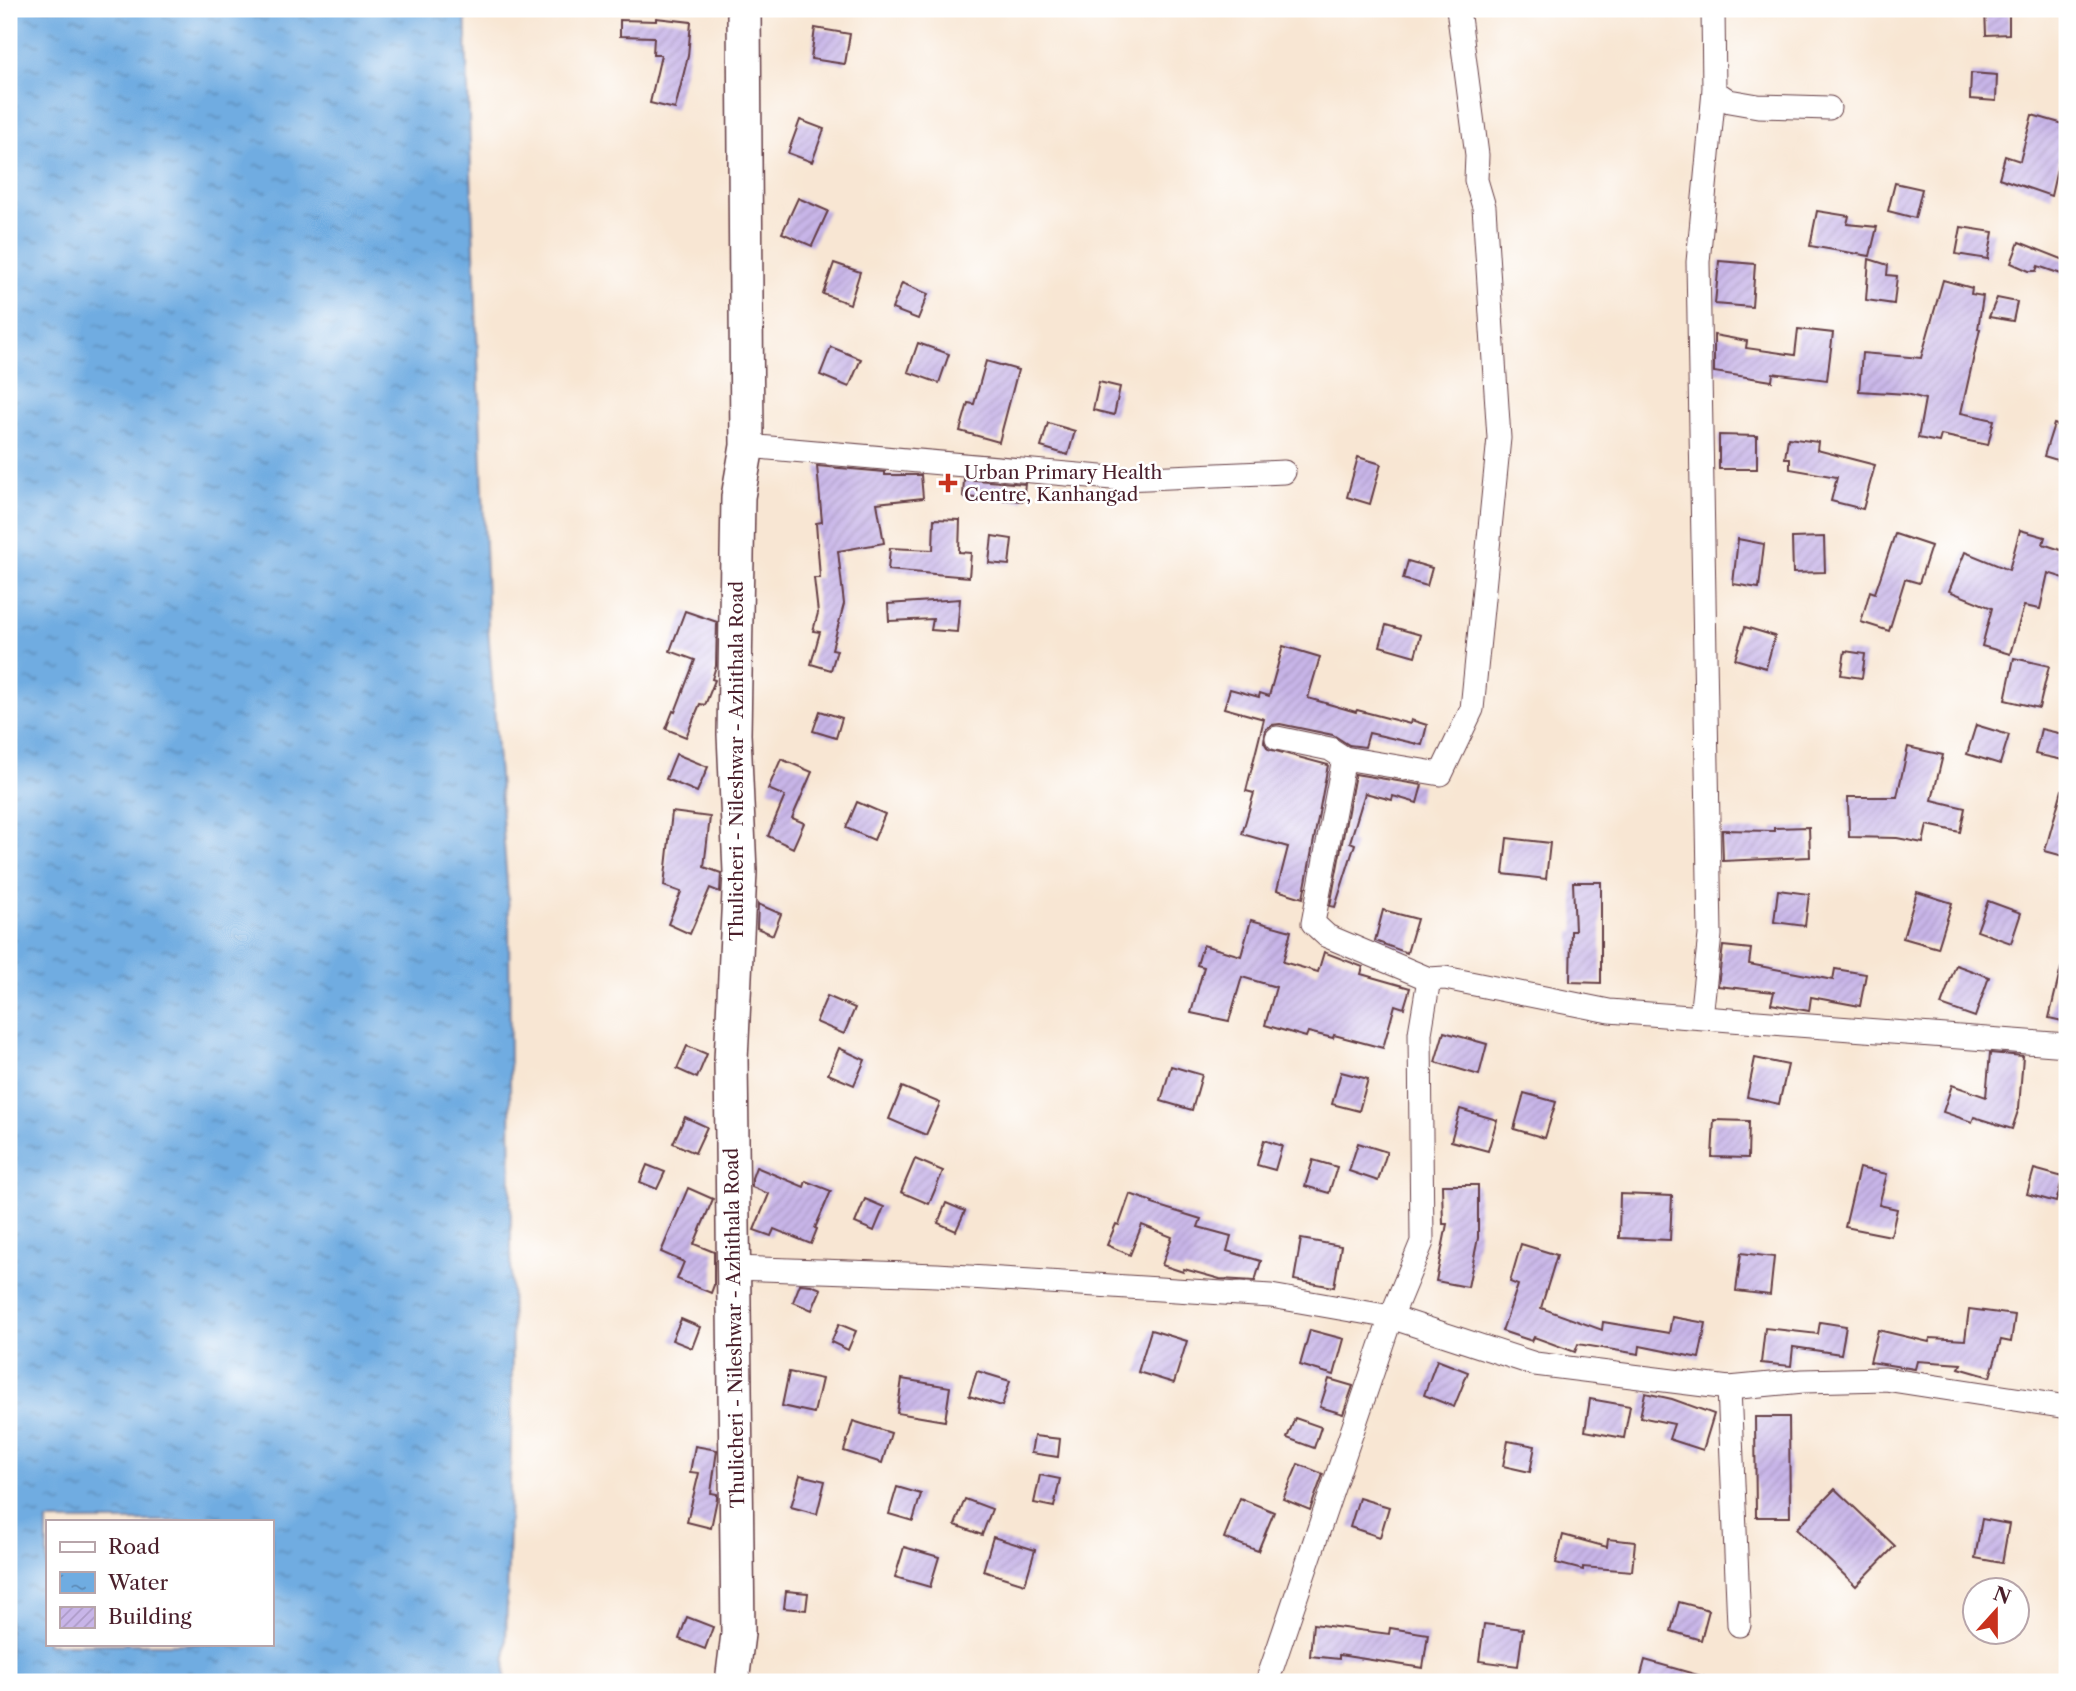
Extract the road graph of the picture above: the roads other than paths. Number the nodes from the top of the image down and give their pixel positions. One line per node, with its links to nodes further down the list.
1 (744, 9): 6 (main road, Thulicheri - Nileshwar - Azhithala Road)
2 (1458, 9): 9 (street)
3 (1713, 9): 4 (street)
4 (1714, 91): 5 (street); 11 (street)
5 (1829, 108)
6 (747, 446): 7 (street); 13 (main road, Thulicheri - Nileshwar - Azhithala Road)
7 (1284, 472)
8 (1277, 738): 9 (street)
9 (1344, 758): 10 (street)
10 (1429, 979): 11 (street); 14 (street)
11 (1701, 1017): 12 (street)
12 (2067, 1045)
13 (733, 1268): 14 (street); 18 (main road, Thulicheri - Nileshwar - Azhithala Road)
14 (1391, 1317): 15 (street); 19 (street)
15 (1729, 1388): 16 (street); 17 (street)
16 (2067, 1407)
17 (1739, 1625)
18 (732, 1682)
19 (1268, 1682)

